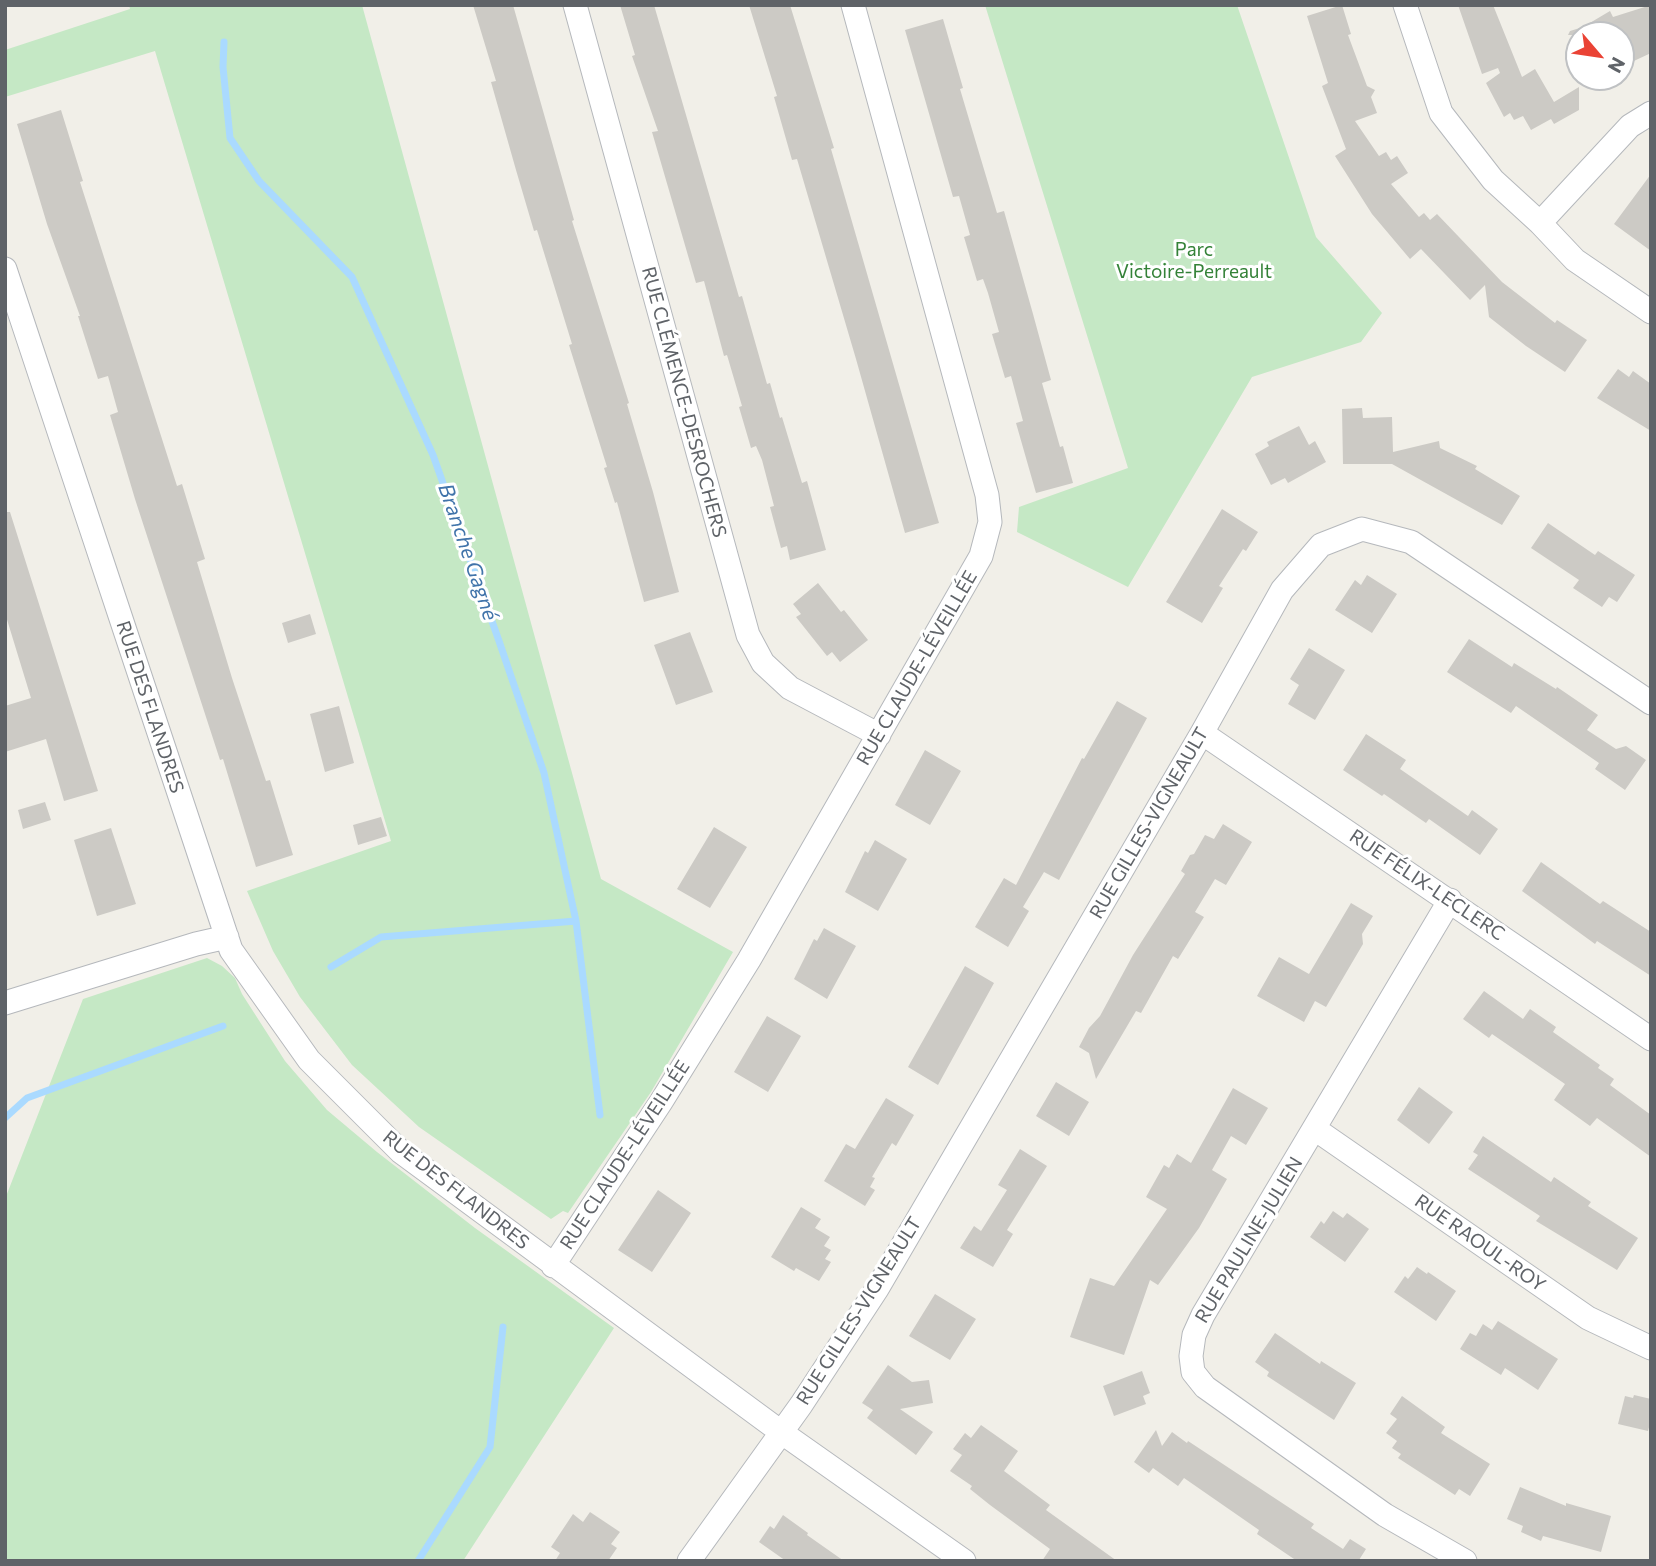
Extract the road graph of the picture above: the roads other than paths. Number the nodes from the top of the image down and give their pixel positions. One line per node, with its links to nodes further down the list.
1 (575, 5): 10 (street, RUE CLÉMENCE-DESROCHERS)
2 (853, 5): 10 (street, RUE CLAUDE-LÉVEILLÉE)
3 (1405, 5): 5 (street)
4 (1651, 113): 5 (street)
5 (1540, 223): 7 (street)
6 (5, 269): 12 (street, RUE DES FLANDRES)
7 (1651, 312)
8 (1651, 703): 9 (street, RUE GILLES-VIGNEAULT)
9 (1202, 733): 11 (street, RUE FÉLIX-LECLERC); 18 (street, RUE GILLES-VIGNEAULT)
10 (879, 735): 16 (street, RUE CLAUDE-LÉVEILLÉE)
11 (1450, 900): 14 (street, RUE FÉLIX-LECLERC); 15 (street, RUE PAULINE-JULIEN)
12 (226, 937): 13 (street); 16 (street, RUE DES FLANDRES)
13 (5, 1003)
14 (1651, 1039)
15 (1315, 1129): 17 (street, RUE RAOUL-ROY); 21 (street, RUE PAULINE-JULIEN)
16 (553, 1266): 18 (street, RUE DES FLANDRES)
17 (1651, 1348)
18 (781, 1432): 19 (street, RUE GILLES-VIGNEAULT); 20 (street, RUE DES FLANDRES)
19 (689, 1561)
20 (964, 1561)
21 (1465, 1561)

